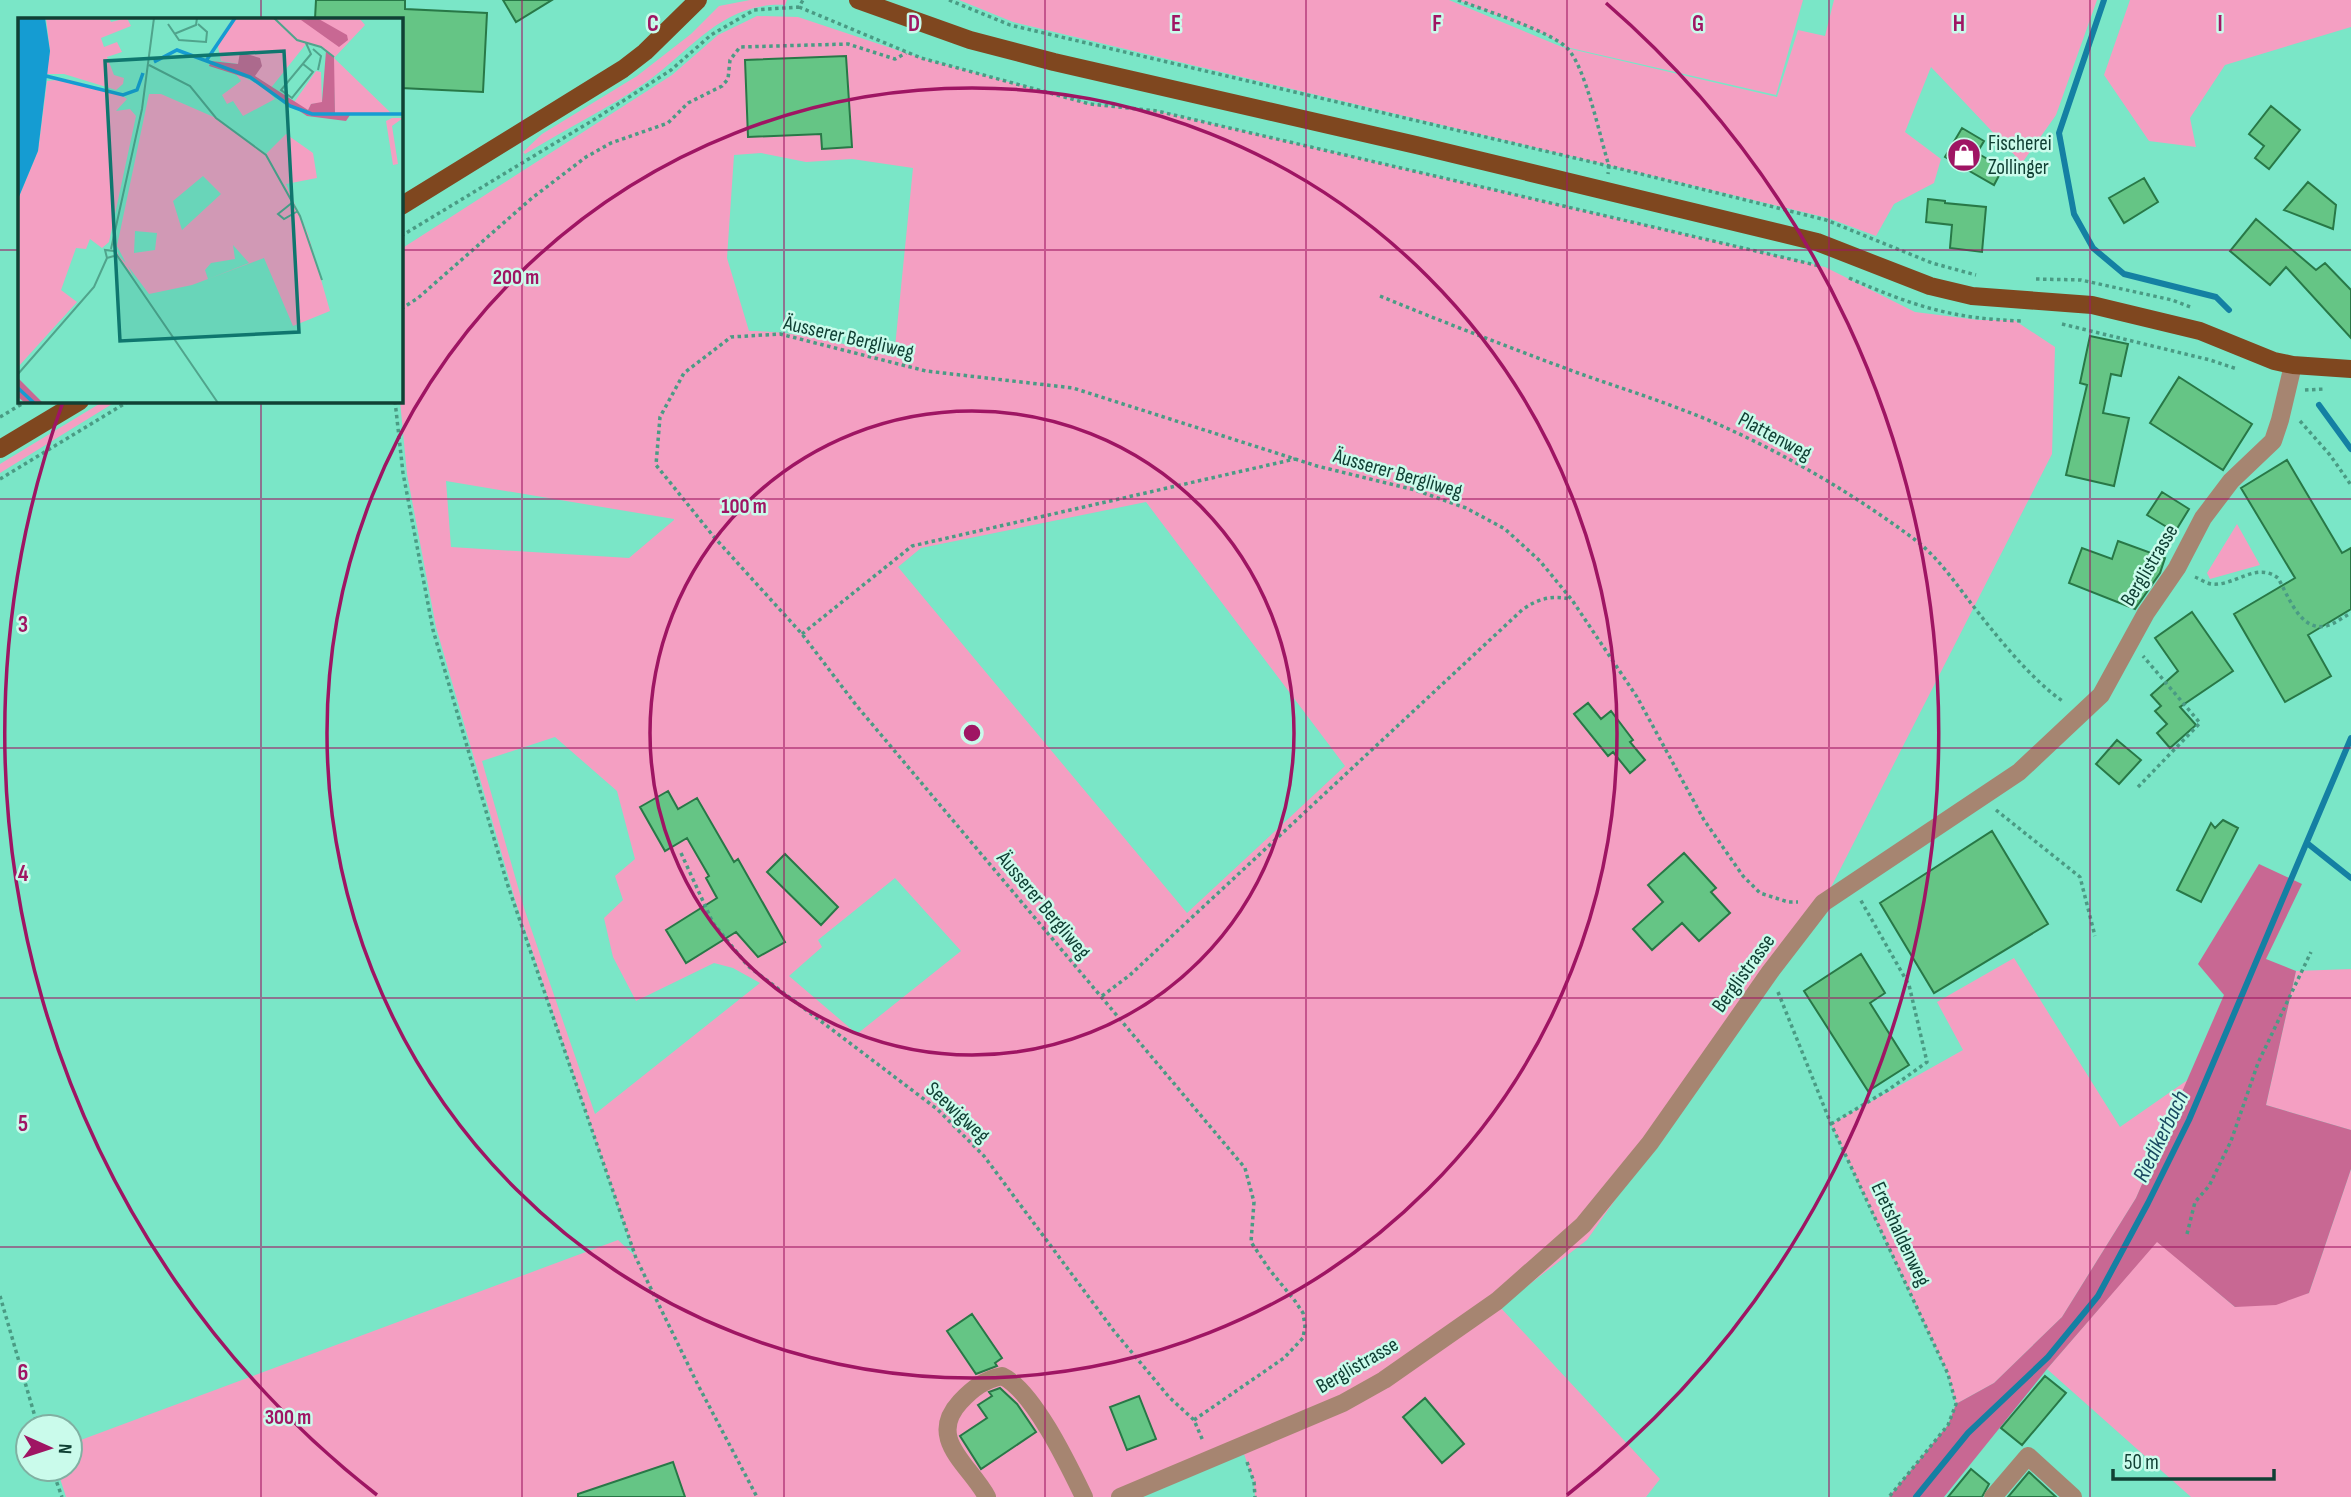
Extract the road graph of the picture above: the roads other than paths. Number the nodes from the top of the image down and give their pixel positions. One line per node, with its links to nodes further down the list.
1 (698, 0): 3 (main road)
2 (858, 0): 4 (main road)
3 (402, 205)
4 (2293, 365): 5 (main road); 10 (street, Berglistrasse)
5 (2351, 369)
6 (78, 402): 7 (main road)
7 (0, 449)
8 (986, 1497): 9 (street)
9 (1084, 1497)
10 (1120, 1497)
11 (1993, 1497): 12 (street)
12 (2073, 1497)

